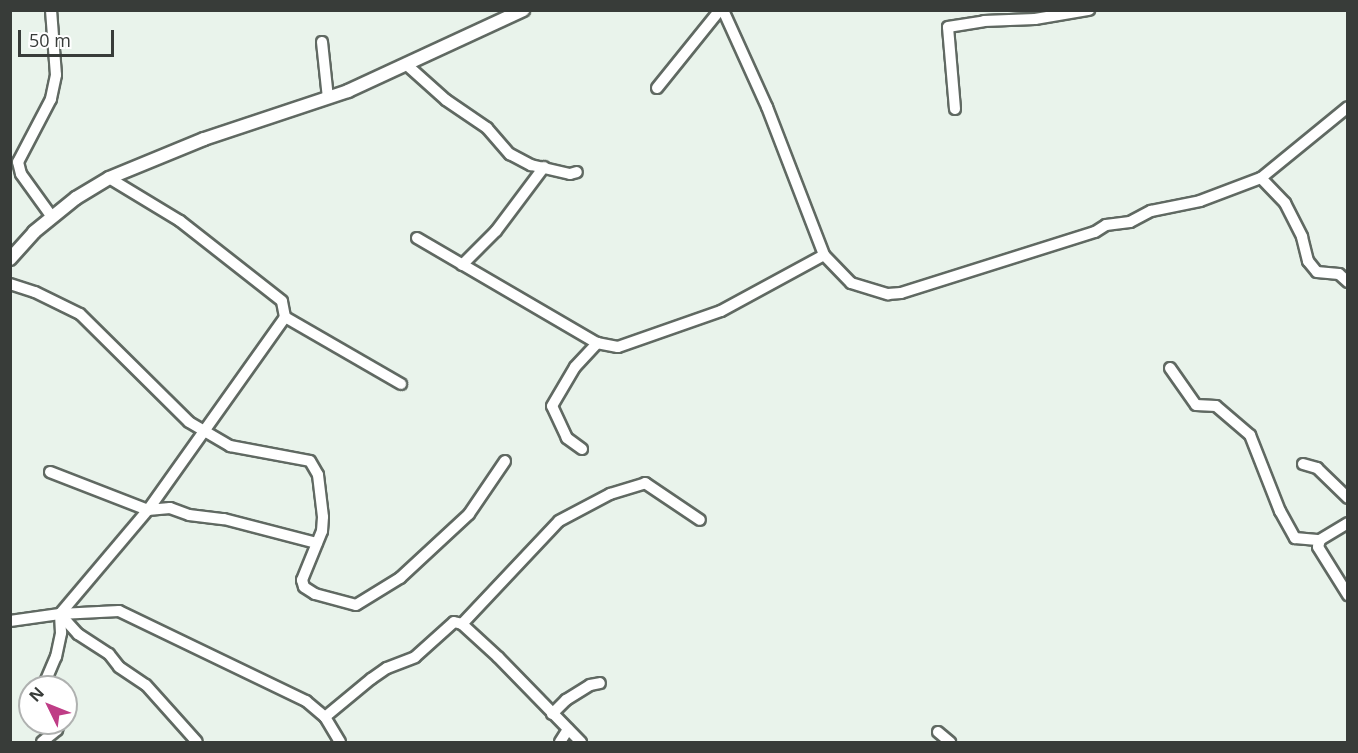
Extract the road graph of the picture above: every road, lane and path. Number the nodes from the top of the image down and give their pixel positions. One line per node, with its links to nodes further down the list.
1 (51, 10): 16 (street)
2 (524, 10): 7 (street)
3 (722, 10): 8 (street); 18 (street)
4 (1089, 10): 5 (street)
5 (983, 16): 11 (street)
6 (322, 42): 9 (street)
7 (408, 66): 9 (street); 12 (street)
8 (657, 88)
9 (328, 98): 14 (street)
10 (1347, 108): 15 (street)
11 (955, 109)
12 (544, 167): 13 (street); 20 (street)
13 (577, 172)
14 (109, 178): 16 (street); 23 (street)
15 (1261, 178): 18 (street); 21 (street)
16 (52, 217): 19 (street)
17 (417, 238): 20 (street)
18 (824, 255): 24 (street)
19 (10, 259)
20 (462, 265): 24 (street)
21 (1345, 274)
22 (10, 284): 27 (street)
23 (285, 317): 26 (street); 27 (street)
24 (597, 343): 28 (street)
25 (1170, 368): 36 (street)
26 (401, 384)
27 (203, 429): 33 (street); 37 (street)
28 (582, 449)
29 (505, 461): 37 (street)
30 (1303, 464): 32 (street)
31 (50, 472): 33 (street)
32 (1347, 498)
33 (147, 510): 37 (street); 39 (street)
34 (700, 520): 41 (street)
35 (1347, 523): 36 (street)
36 (1320, 540): 38 (street)
37 (317, 543)
38 (1347, 595)
39 (60, 614): 40 (street); 42 (street); 45 (street); 48 (street)
40 (10, 621)
41 (462, 624): 44 (street); 45 (street)
42 (48, 675)
43 (600, 683): 44 (street)
44 (552, 714): 46 (street)
45 (325, 717): 49 (street)
46 (568, 729): 50 (street); 51 (street)
47 (938, 732): 52 (street)
48 (197, 742)
49 (340, 742)
50 (560, 742)
51 (581, 742)
52 (950, 742)

